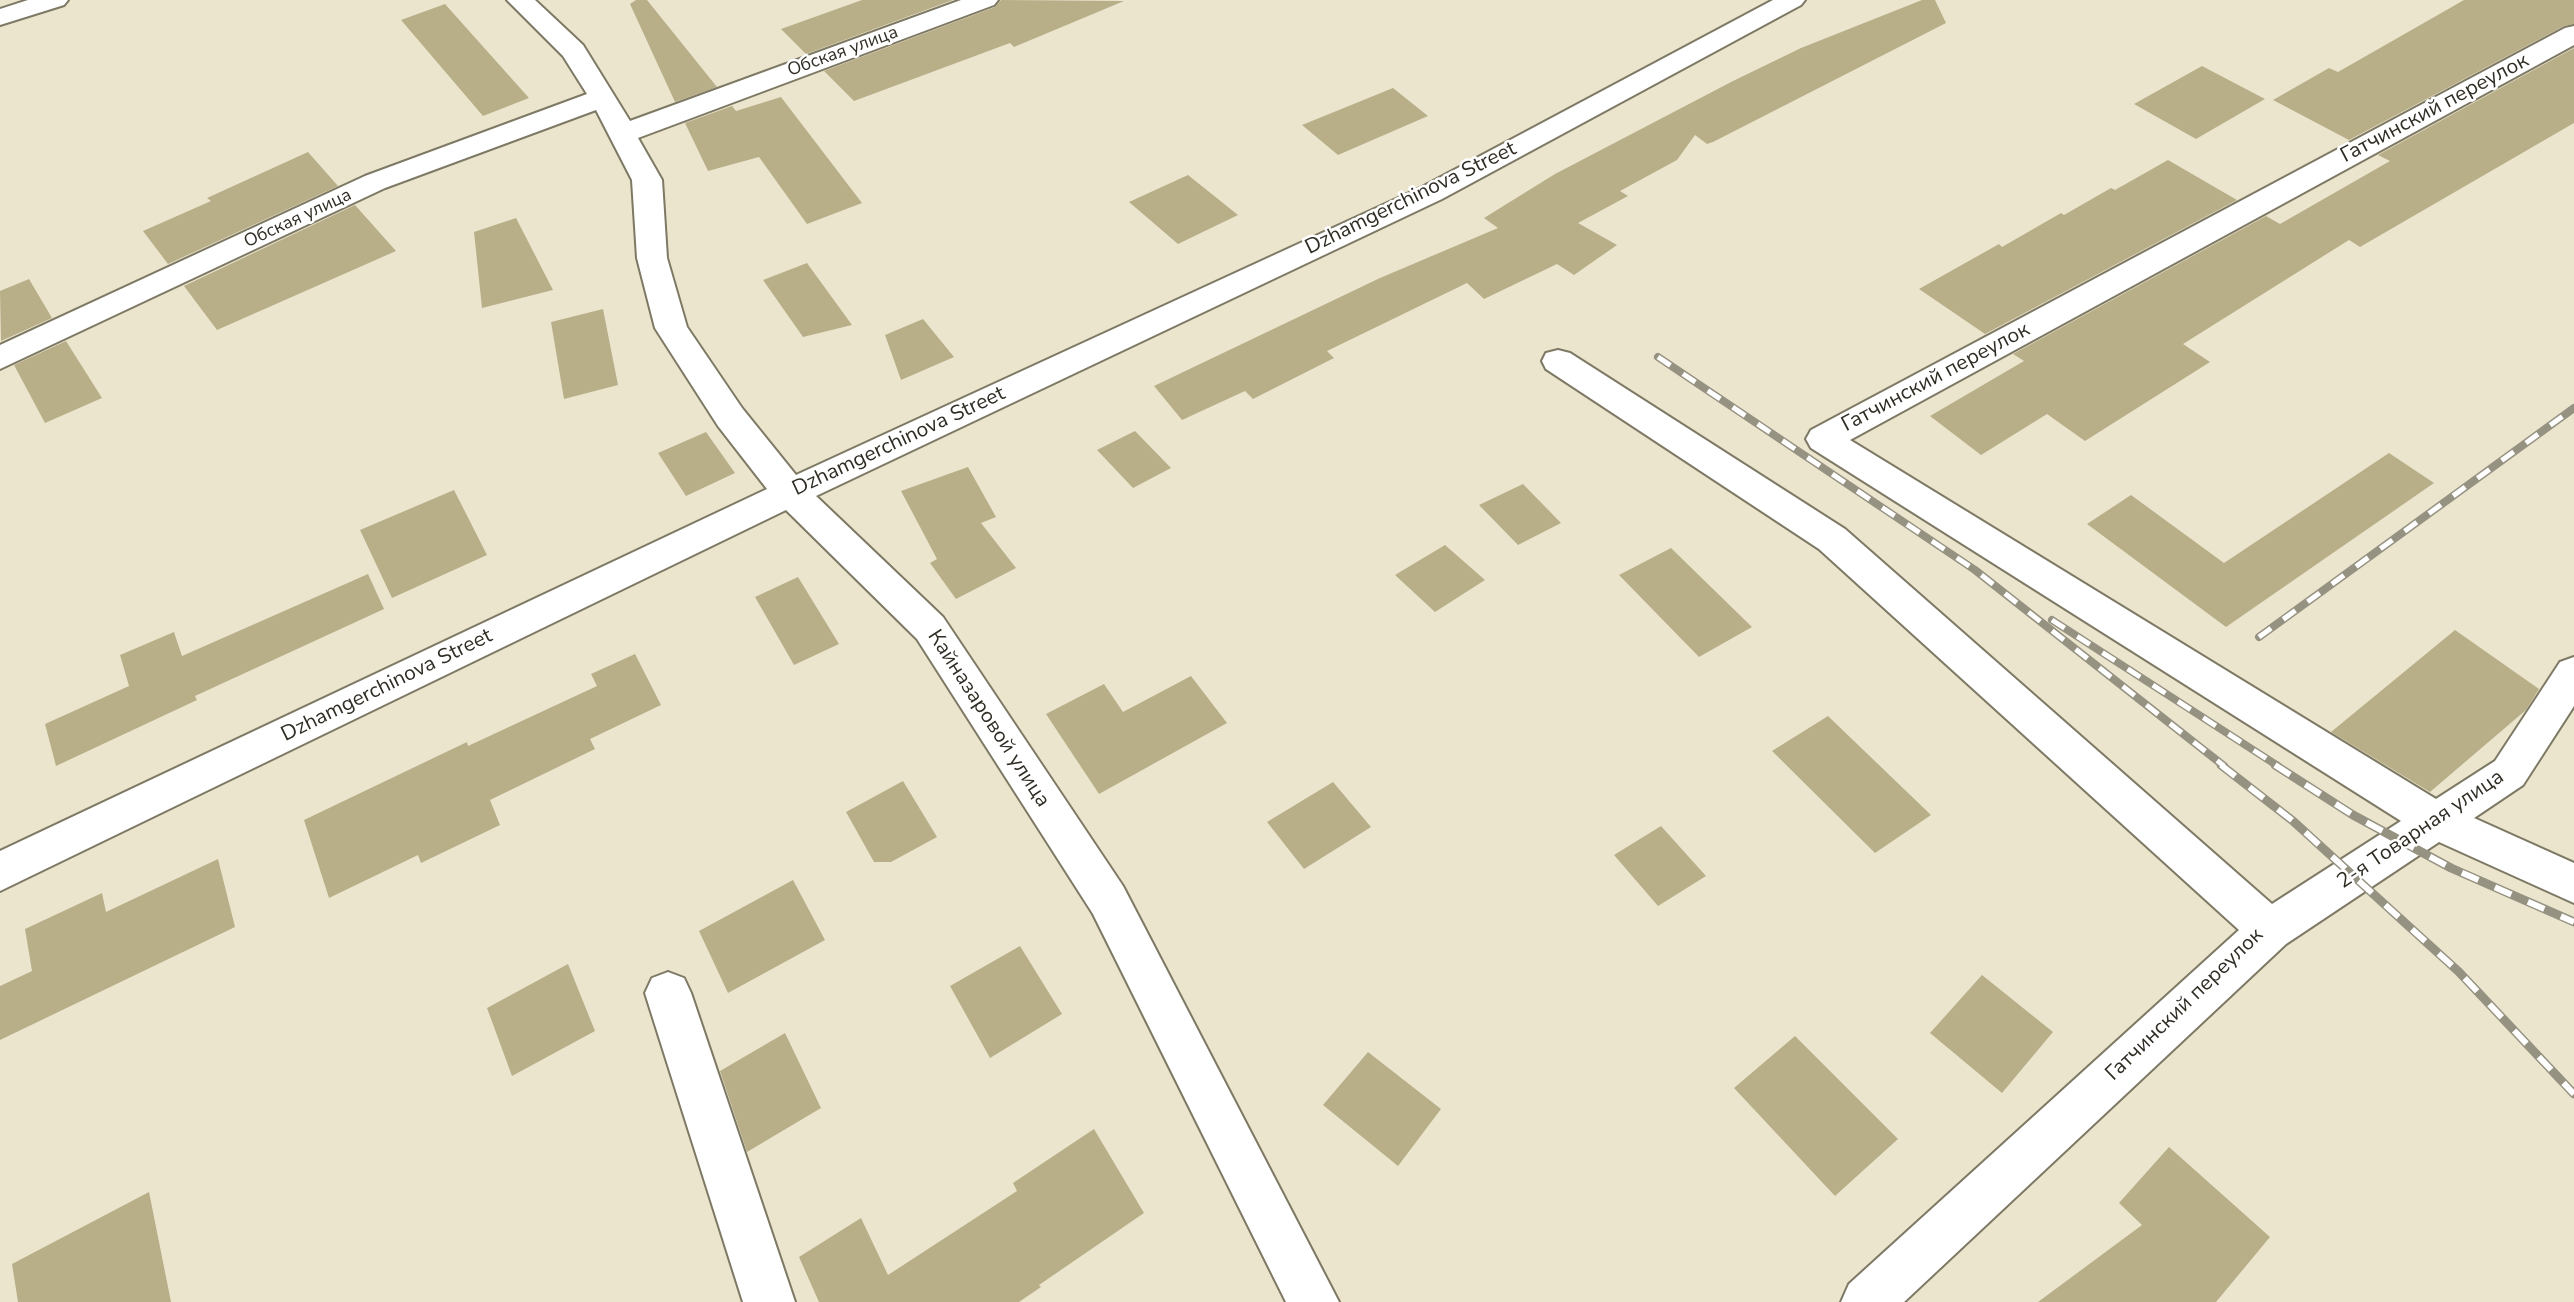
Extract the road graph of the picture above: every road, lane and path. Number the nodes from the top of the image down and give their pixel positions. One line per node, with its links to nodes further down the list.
1 (55, 0): 5 (street)
2 (520, 0): 7 (street, Кайназаровой улица)
3 (985, 0): 8 (street, Обская улица)
4 (1792, 0): 11 (street, Dzhamgerchinova Street)
5 (0, 17)
6 (2574, 34): 13 (street, Гатчинский переулок)
7 (603, 98): 8 (street, Кайназаровой улица); 9 (street, Обская улица)
8 (622, 134): 11 (street, Кайназаровой улица)
9 (0, 358)
10 (1558, 361): 16 (street, Гатчинский переулок)
11 (790, 493): 14 (street, Dzhamgerchinova Street); 19 (street, Кайназаровой улица)
12 (2574, 673): 13 (street, 2-я Товарная улица)
13 (2435, 821): 15 (street); 16 (street, 2-я Товарная улица)
14 (0, 872)
15 (2574, 884)
16 (2270, 930): 20 (street, Гатчинский переулок)
17 (668, 993): 18 (street)
18 (769, 1302)
19 (1313, 1302)
20 (1867, 1302)

